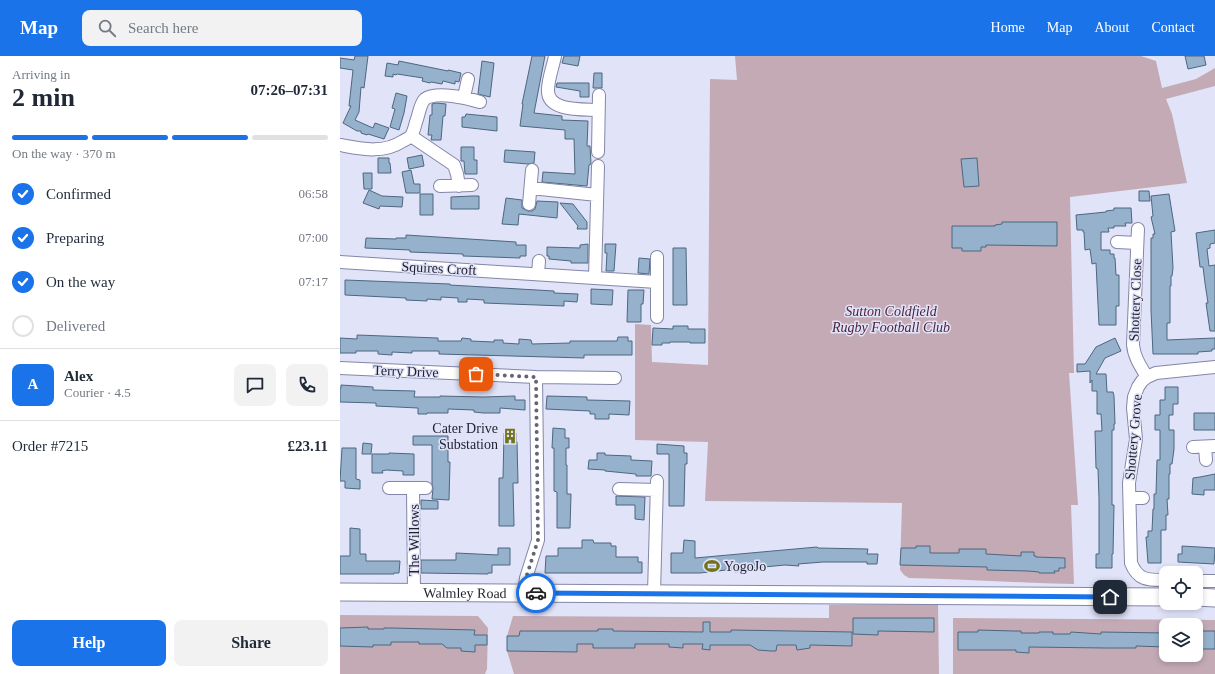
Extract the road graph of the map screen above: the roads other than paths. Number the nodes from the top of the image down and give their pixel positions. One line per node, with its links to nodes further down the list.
1 (555, 56): 6 (street)
2 (468, 79): 4 (street)
3 (599, 95): 6 (street)
4 (464, 97): 5 (street); 7 (street)
5 (480, 102)
6 (598, 110): 9 (street)
7 (411, 136): 8 (street); 14 (street)
8 (340, 145)
9 (598, 152)
10 (598, 166): 16 (street)
11 (532, 170): 15 (street)
12 (472, 185): 14 (street)
13 (440, 186): 14 (street)
14 (459, 186)
15 (531, 188): 16 (street); 17 (street)
16 (597, 195): 25 (street)
17 (528, 204)
18 (1138, 229): 20 (street, Shottery Close)
19 (1117, 242): 20 (street, Shottery Close)
20 (1137, 243): 31 (street, Shottery Close)
21 (657, 257): 26 (street)
22 (539, 261): 24 (street)
23 (340, 262): 24 (street, Squires Croft)
24 (538, 274): 25 (street, Squires Croft)
25 (595, 278): 26 (street, Squires Croft)
26 (657, 282): 27 (street)
27 (657, 317)
28 (1215, 366): 31 (street, Shottery Grove)
29 (340, 368): 30 (street, Terry Drive)
30 (536, 377): 32 (street, Terry Drive); 47 (street)
31 (1147, 377): 40 (street, Shottery Grove)
32 (615, 378)
33 (1210, 446): 34 (street); 35 (street)
34 (1193, 447)
35 (1206, 460)
36 (389, 488): 37 (street, The Willows)
37 (413, 488): 38 (street, The Willows); 46 (street, The Willows)
38 (426, 488)
39 (619, 489): 48 (street)
40 (1130, 498): 41 (street, Shottery Grove); 42 (street, Shottery Grove)
41 (1144, 498)
42 (1159, 580)
43 (1203, 581): 44 (street)
44 (1215, 581)
45 (340, 592): 46 (main road, Walmley Road)
46 (414, 592): 47 (main road, Walmley Road)
47 (524, 593): 48 (main road, Walmley Road)
48 (654, 594): 49 (main road, Walmley Road)
49 (1159, 597)
50 (1203, 598): 51 (main road)
51 (1215, 598)

